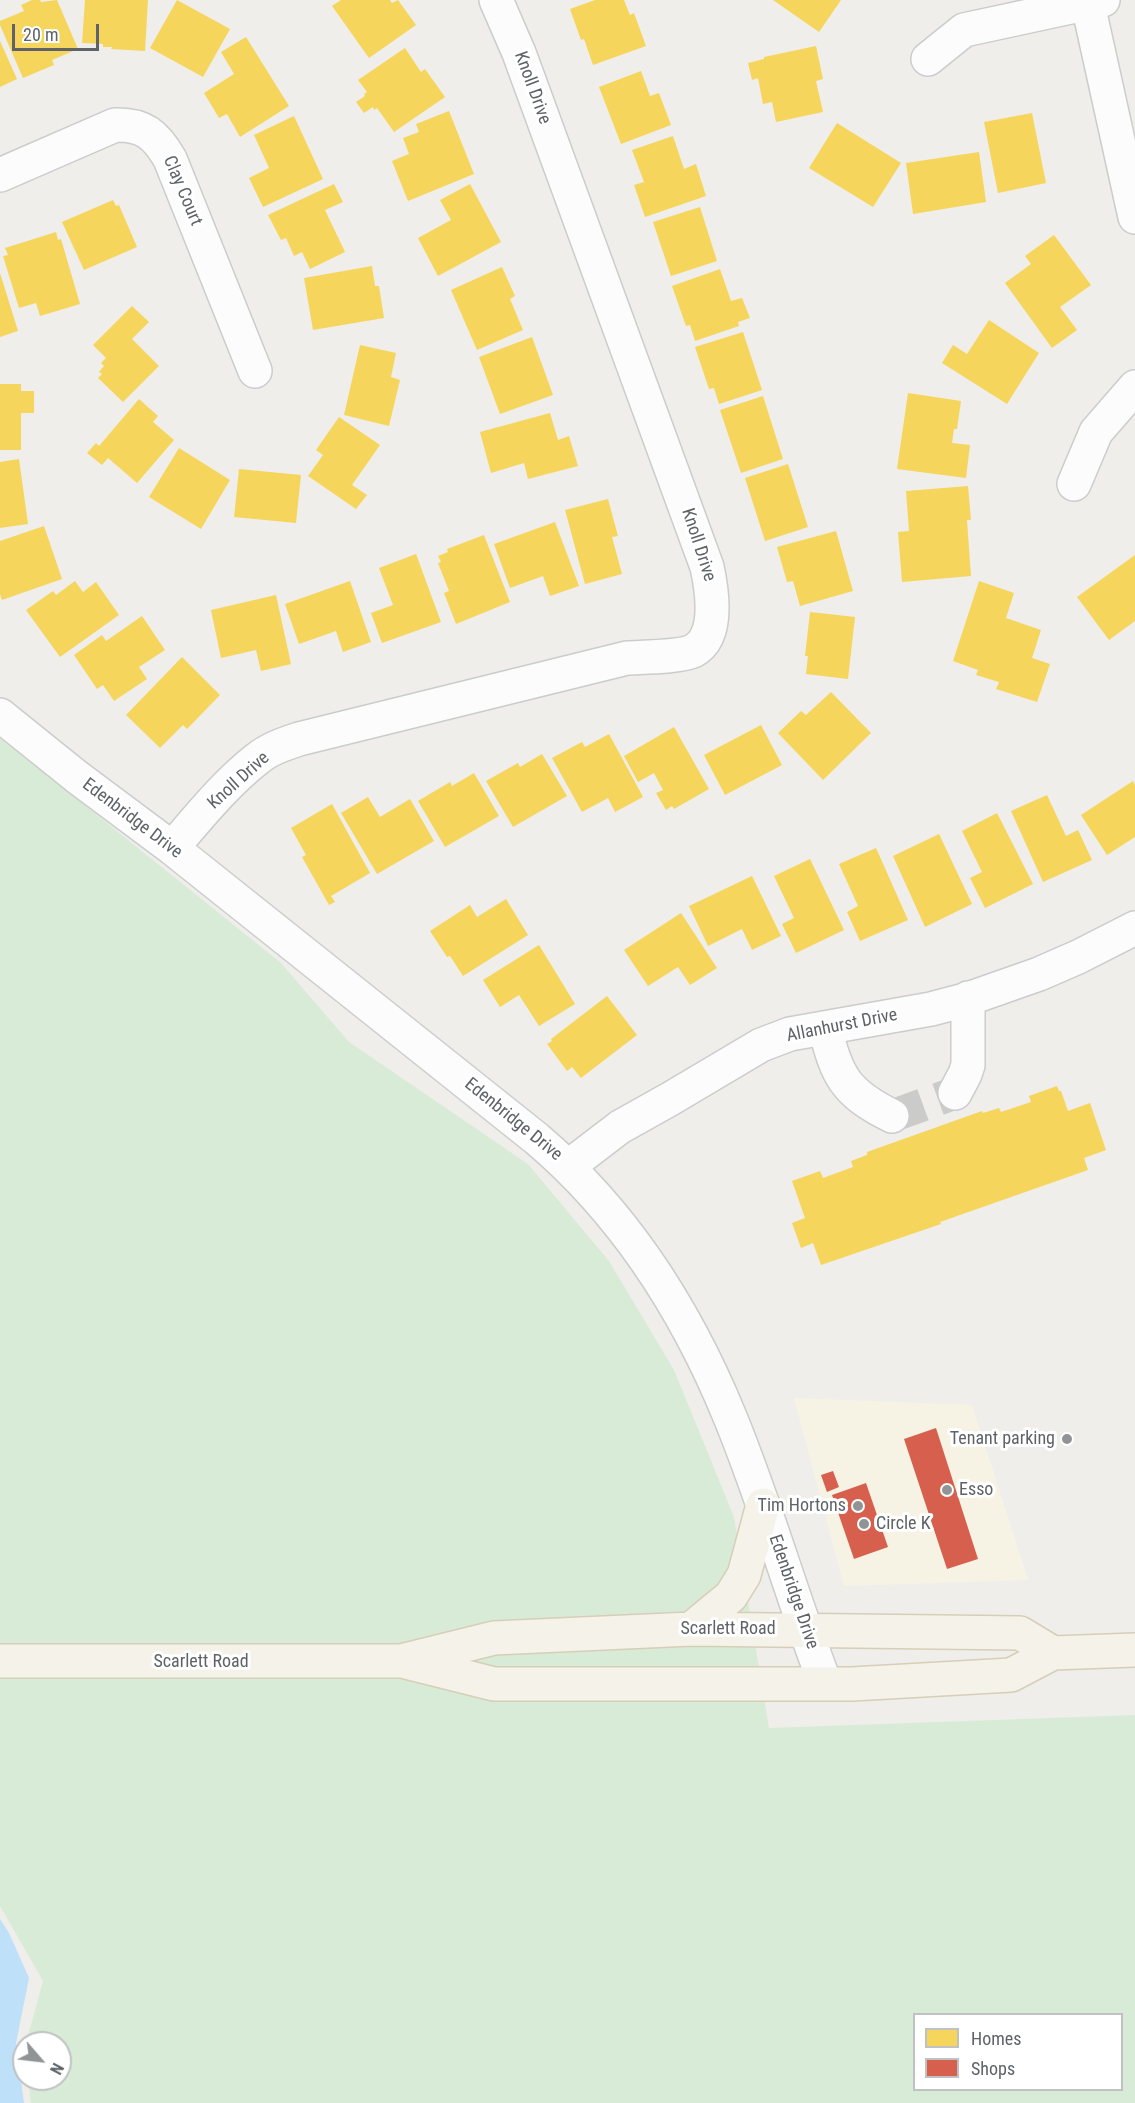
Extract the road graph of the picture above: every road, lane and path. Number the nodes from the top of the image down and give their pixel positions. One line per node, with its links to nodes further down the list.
1 (496, 0): 10 (street, Knoll Drive)
2 (1093, 1): 3 (street); 5 (street)
3 (928, 59)
4 (0, 175): 6 (street, Clay Court)
5 (1135, 217)
6 (255, 370)
7 (1135, 387): 8 (street)
8 (1074, 484)
9 (0, 715): 10 (street, Edenbridge Drive)
10 (172, 848): 16 (street, Edenbridge Drive)
11 (1135, 928): 12 (street, Allanhurst Drive)
12 (968, 998): 13 (street, Allanhurst Drive); 14 (street)
13 (825, 1028): 15 (street); 16 (street, Allanhurst Drive)
14 (954, 1093)
15 (892, 1116)
16 (569, 1166): 17 (street, Edenbridge Drive)
17 (763, 1505): 18 (main road); 19 (street, Edenbridge Drive)
18 (691, 1629): 19 (main road, Scarlett Road); 23 (main road, Scarlett Road)
19 (804, 1629): 21 (main road, Scarlett Road); 24 (street, Edenbridge Drive)
20 (1135, 1650): 21 (main road, Scarlett Road)
21 (1053, 1653): 24 (main road, Scarlett Road)
22 (0, 1661): 23 (main road, Scarlett Road)
23 (401, 1661): 24 (main road, Scarlett Road)
24 (825, 1683)

